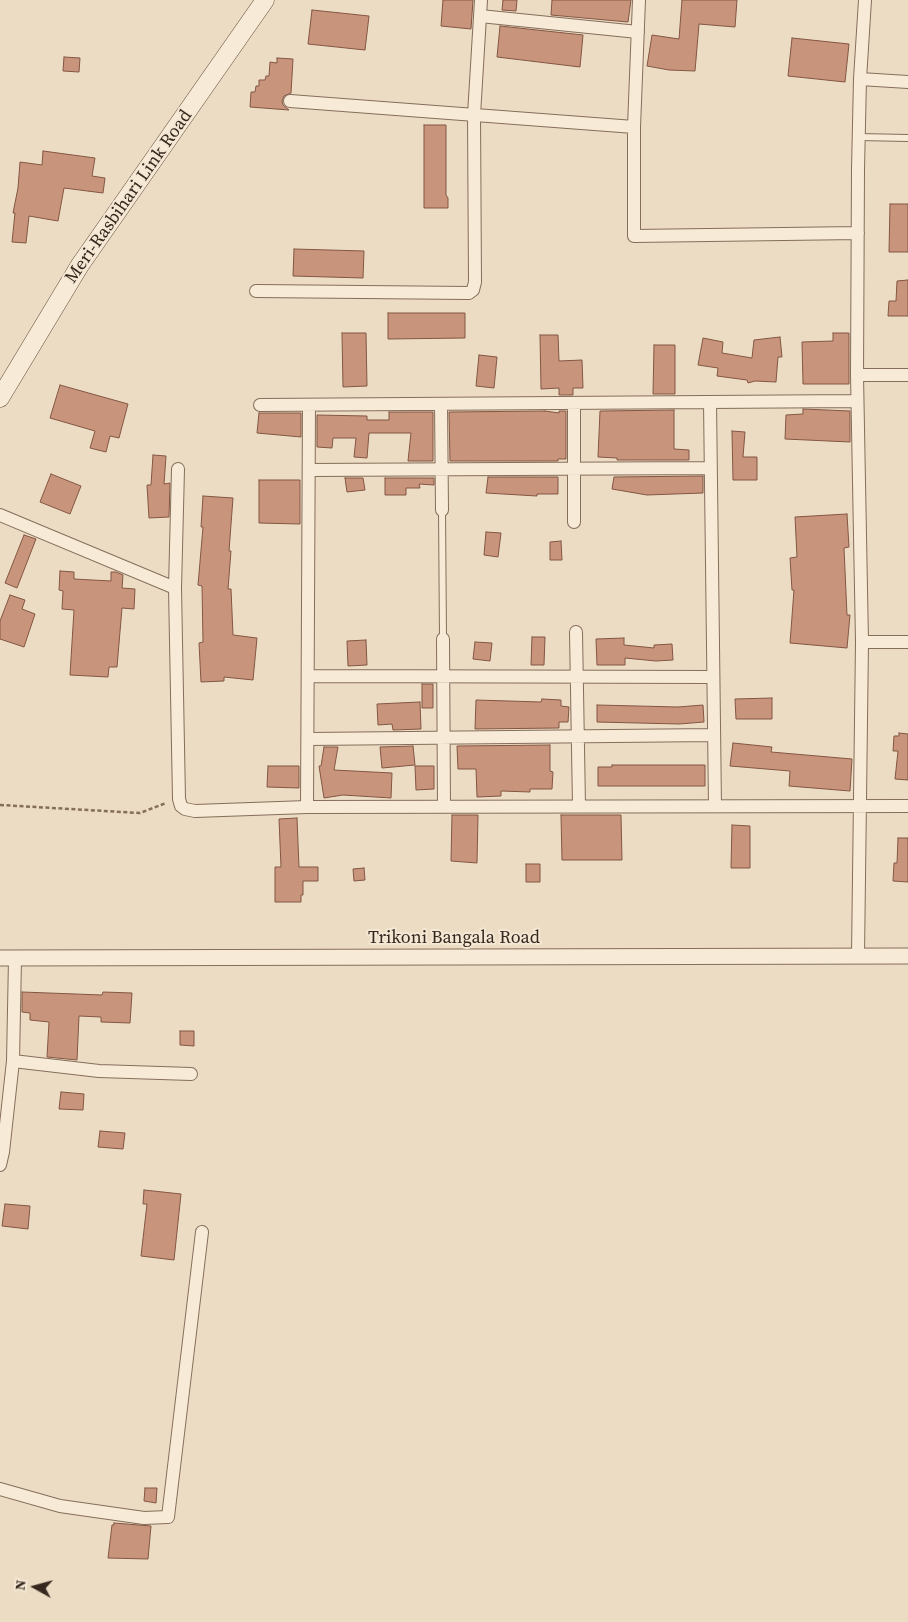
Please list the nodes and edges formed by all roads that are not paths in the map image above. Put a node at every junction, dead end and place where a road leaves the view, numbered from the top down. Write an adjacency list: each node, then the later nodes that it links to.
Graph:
1 (265, 0): 18 (main road, Meri-Rasbihari Link Road)
2 (481, 0): 5 (street)
3 (639, 0): 6 (street)
4 (864, 0): 7 (street)
5 (480, 16): 6 (street); 10 (street)
6 (638, 32): 11 (street)
7 (860, 79): 8 (street); 12 (street)
8 (908, 82)
9 (290, 101): 10 (street)
10 (474, 114): 11 (street); 15 (street)
11 (634, 127): 14 (street)
12 (859, 137): 13 (lane); 14 (street)
13 (908, 138)
14 (858, 233): 16 (street)
15 (256, 291)
16 (857, 375): 17 (street); 19 (street)
17 (908, 375)
18 (0, 398)
19 (857, 401): 20 (street); 36 (street)
20 (710, 402): 21 (street); 25 (street)
21 (574, 403): 22 (street); 27 (street)
22 (441, 404): 24 (street); 29 (street)
23 (260, 405): 24 (street)
24 (309, 405): 28 (street)
25 (711, 468): 27 (street); 41 (street)
26 (178, 469): 33 (street)
27 (574, 469): 29 (street); 32 (street)
28 (309, 470): 29 (street); 38 (street)
29 (442, 470): 30 (street)
30 (442, 510): 35 (lane)
31 (0, 515): 33 (street)
32 (574, 522)
33 (175, 588): 51 (street)
34 (576, 632): 40 (street)
35 (443, 639): 39 (street)
36 (862, 642): 37 (street); 49 (street)
37 (908, 642)
38 (308, 676): 39 (street); 45 (street)
39 (443, 677): 40 (street); 44 (street)
40 (577, 677): 41 (street); 43 (street)
41 (713, 677): 42 (street)
42 (714, 735): 43 (street); 48 (street)
43 (578, 736): 44 (street); 47 (street)
44 (443, 737): 45 (street); 46 (street)
45 (308, 739): 51 (street)
46 (444, 806): 47 (street); 51 (street)
47 (579, 806): 48 (street)
48 (715, 806): 49 (street)
49 (860, 806): 50 (street); 52 (street)
50 (908, 806)
51 (307, 807)
52 (858, 955): 53 (street, Trikoni Bangala Road); 55 (street, Trikoni Bangala Road)
53 (908, 956)
54 (0, 958): 55 (street, Trikoni Bangala Road)
55 (16, 959): 56 (street)
56 (13, 1061): 57 (street); 58 (street)
57 (191, 1074)
58 (0, 1165)
59 (202, 1232): 60 (street)
60 (0, 1489)

